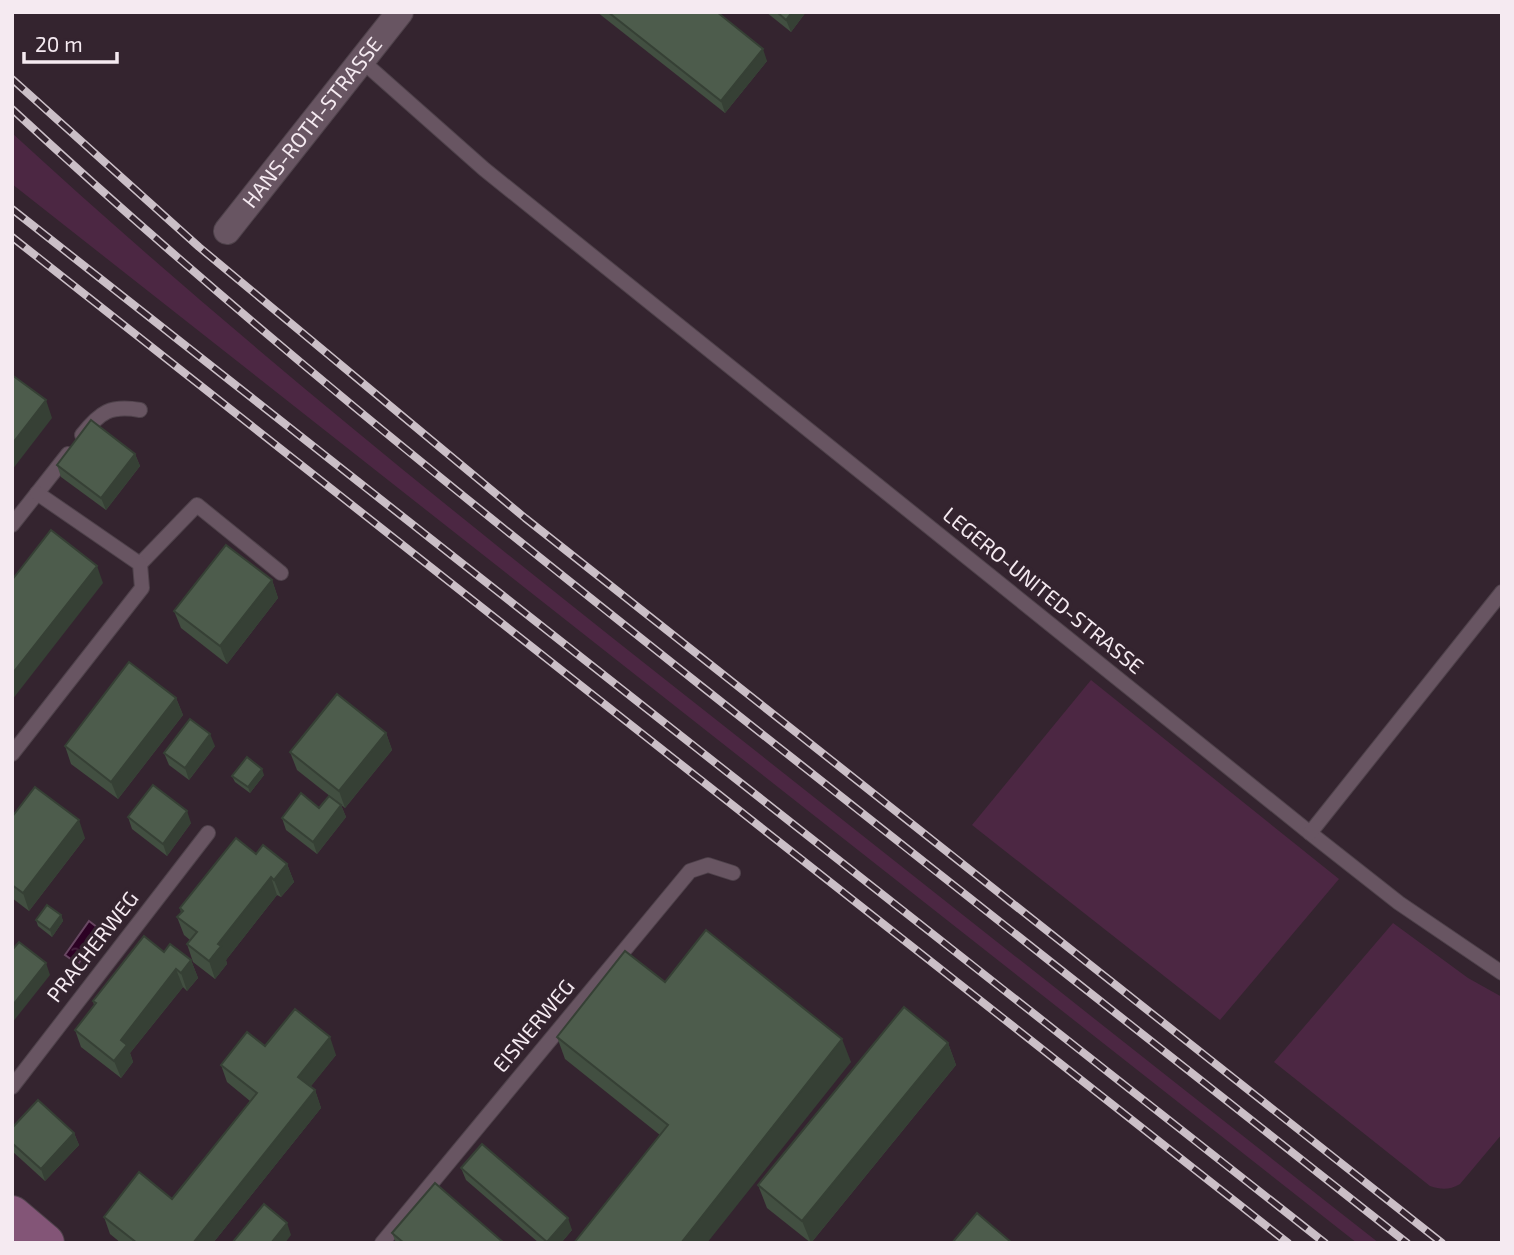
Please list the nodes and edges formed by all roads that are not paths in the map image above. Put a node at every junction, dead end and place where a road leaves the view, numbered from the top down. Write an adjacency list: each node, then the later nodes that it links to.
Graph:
1 (400, 12): 2 (street, HANS-ROTH-STRASSE)
2 (361, 61): 3 (street, HANS-ROTH-STRASSE); 12 (lane, LEGERO-UNITED-STRASSE)
3 (227, 232)
4 (140, 410): 5 (lane)
5 (37, 493): 6 (lane); 7 (lane)
6 (12, 525)
7 (140, 564): 8 (lane); 10 (lane)
8 (281, 573)
9 (1502, 592): 12 (lane)
10 (12, 754)
11 (208, 833): 15 (lane, PRACHERWEG)
12 (1310, 833): 14 (lane, LEGERO-UNITED-STRASSE)
13 (733, 873): 18 (lane, EISNERWEG)
14 (1502, 973)
15 (12, 1087)
16 (12, 1215): 17 (main road)
17 (45, 1243)
18 (382, 1243)

